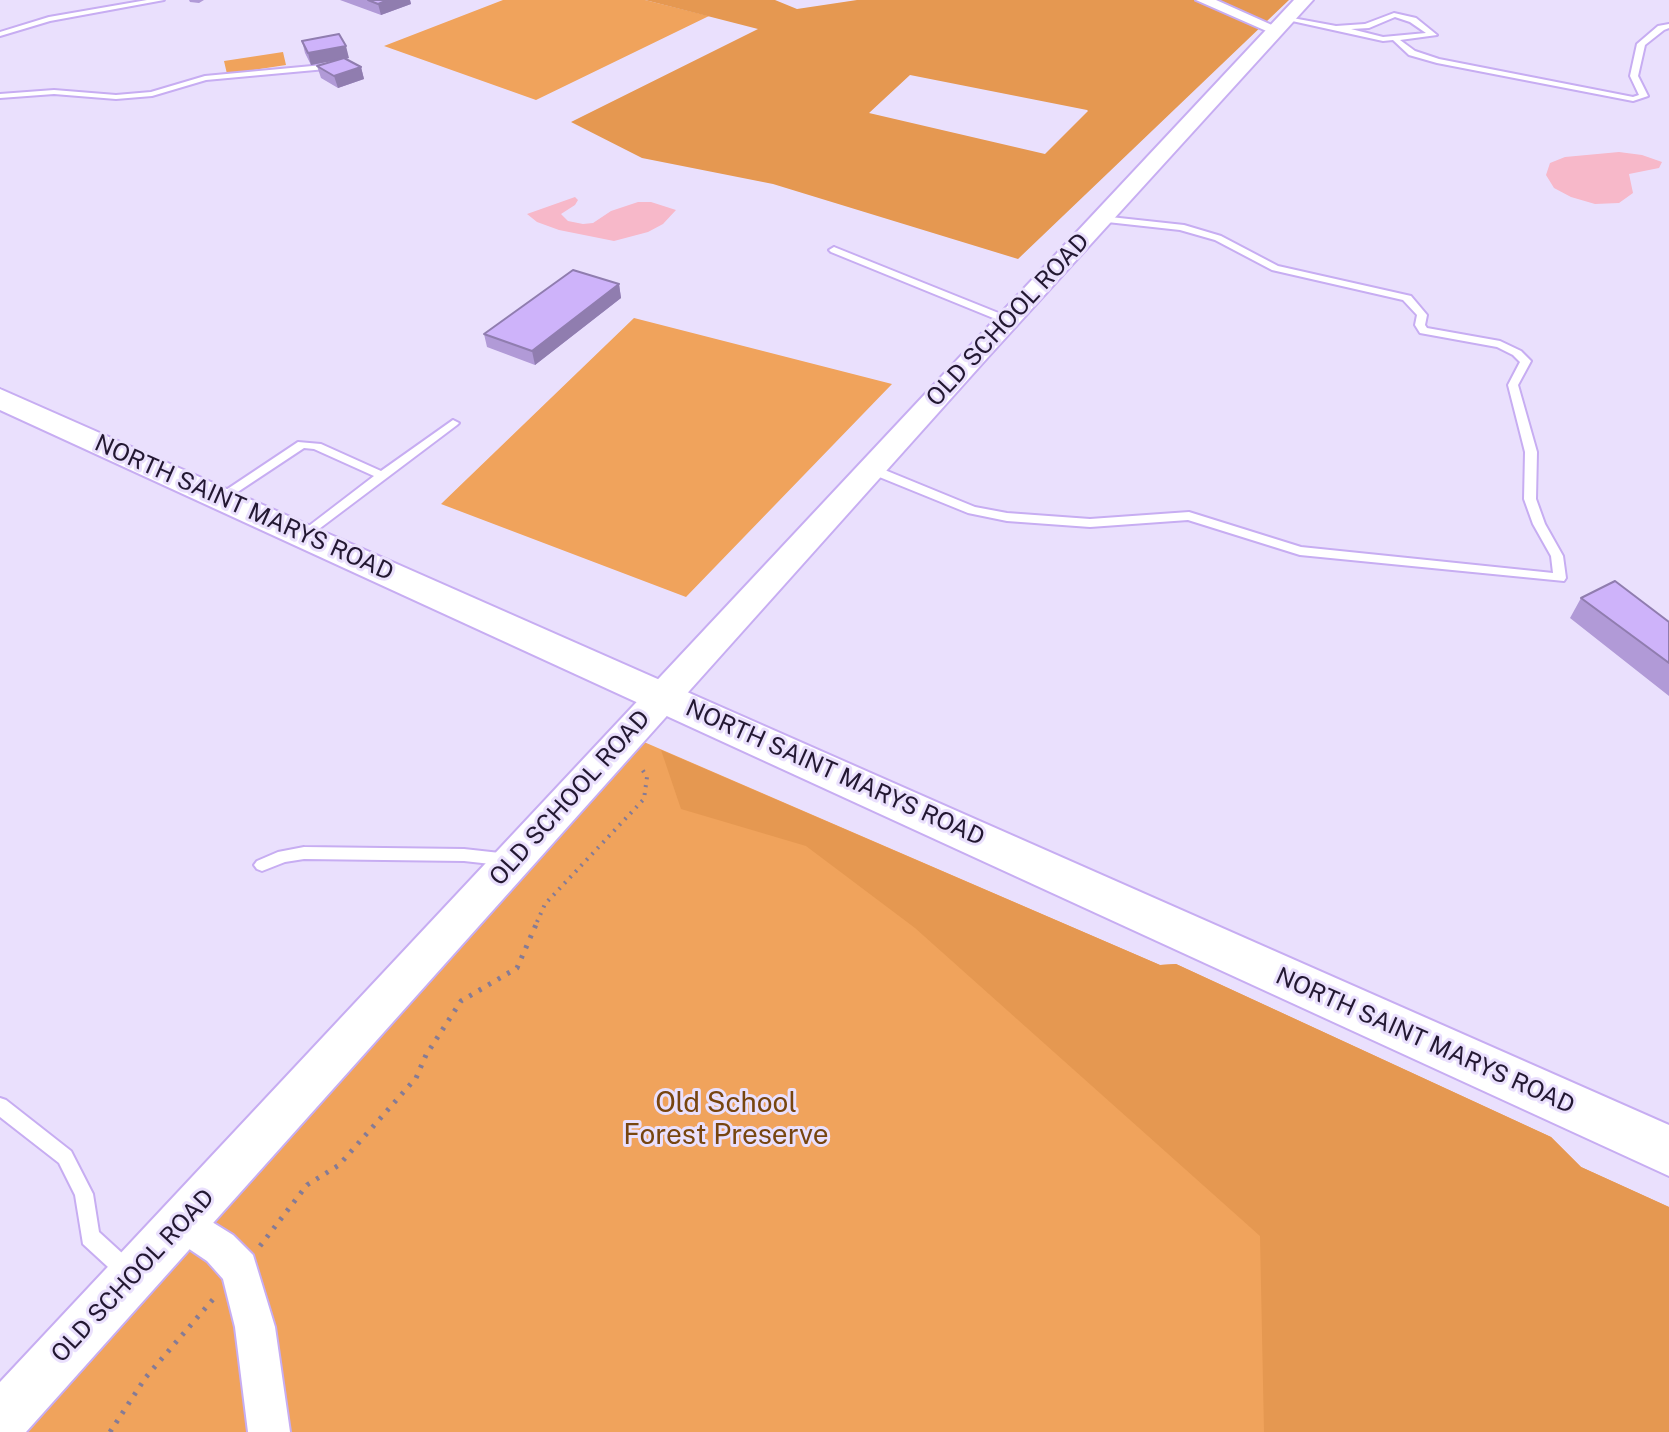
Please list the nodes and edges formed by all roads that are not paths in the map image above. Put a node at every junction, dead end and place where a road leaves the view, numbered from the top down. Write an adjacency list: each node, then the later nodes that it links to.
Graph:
1 (160, 0): 6 (lane)
2 (1203, 0): 3 (street)
3 (1289, 16): 5 (lane); 10 (street, OLD SCHOOL ROAD)
4 (1669, 26): 7 (lane)
5 (1336, 28): 7 (lane); 7 (lane)
6 (0, 34)
7 (1396, 40)
8 (323, 67): 9 (lane)
9 (0, 96)
10 (1101, 219): 12 (street, OLD SCHOOL ROAD); 15 (lane)
11 (834, 250): 12 (lane)
12 (1007, 320): 15 (street, OLD SCHOOL ROAD)
13 (0, 398): 17 (main road, NORTH SAINT MARYS ROAD)
14 (453, 423): 16 (lane)
15 (871, 469): 19 (street, OLD SCHOOL ROAD)
16 (383, 476): 17 (lane); 18 (lane)
17 (220, 498): 18 (main road, NORTH SAINT MARYS ROAD)
18 (303, 535): 19 (main road, NORTH SAINT MARYS ROAD)
19 (664, 696): 20 (street, OLD SCHOOL ROAD); 23 (main road, NORTH SAINT MARYS ROAD)
20 (513, 861): 21 (lane); 24 (street, OLD SCHOOL ROAD)
21 (262, 865)
22 (0, 1106): 25 (lane)
23 (1669, 1151)
24 (183, 1223): 25 (street, OLD SCHOOL ROAD); 27 (street)
25 (133, 1277): 26 (street, OLD SCHOOL ROAD)
26 (0, 1421)
27 (269, 1432)

